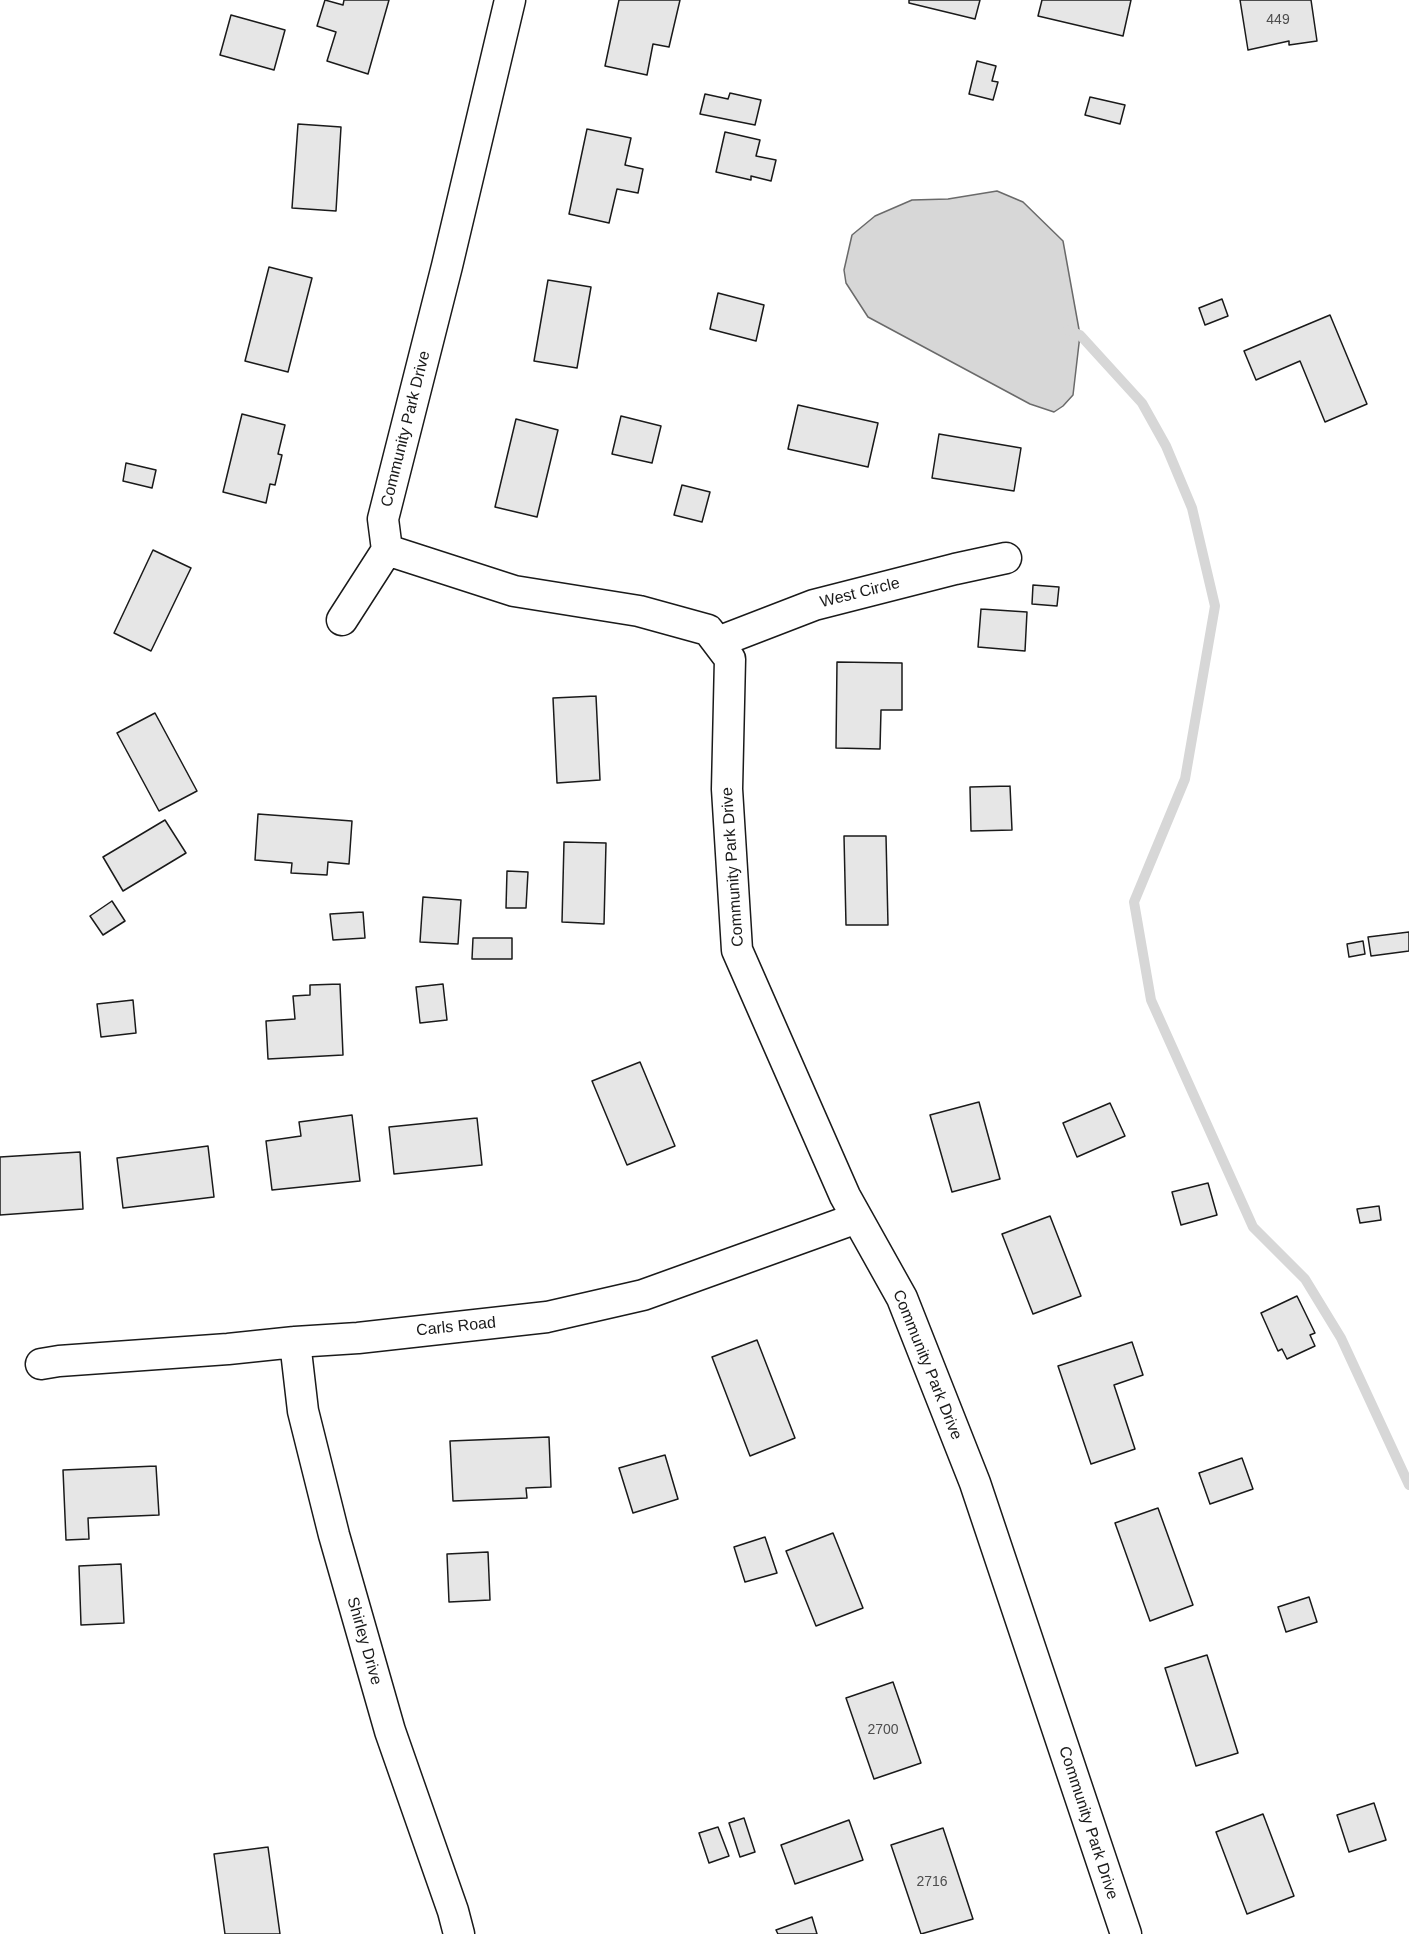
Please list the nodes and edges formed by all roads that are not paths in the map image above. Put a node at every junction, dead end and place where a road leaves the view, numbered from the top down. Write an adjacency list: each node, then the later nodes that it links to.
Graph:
1 (510, 0): 2 (street, Community Park Drive)
2 (387, 550): 4 (street); 5 (street)
3 (1006, 558): 5 (street, West Circle)
4 (342, 620)
5 (718, 642): 6 (street, Community Park Drive)
6 (857, 1218): 7 (street, Carls Road); 10 (street, Community Park Drive)
7 (295, 1342): 8 (street, Carls Road); 9 (street, Shirley Drive)
8 (41, 1364)
9 (459, 1934)
10 (1126, 1934)

